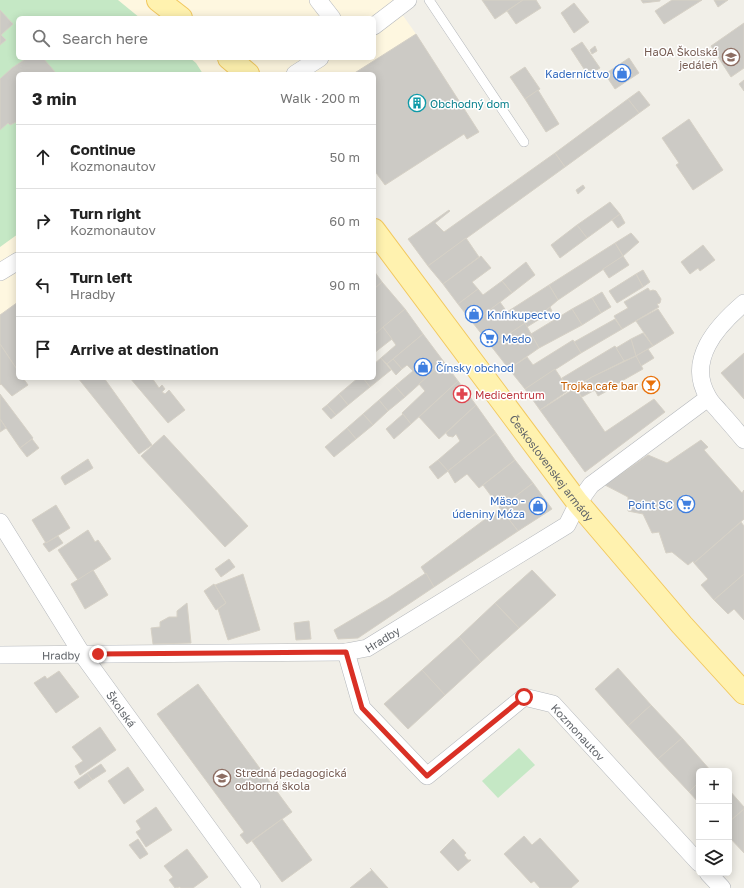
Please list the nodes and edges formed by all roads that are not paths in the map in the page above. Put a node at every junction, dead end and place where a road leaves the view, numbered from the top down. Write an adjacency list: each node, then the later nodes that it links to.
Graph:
1 (158, 0): 5 (main road)
2 (318, 0): 6 (street)
3 (408, 0): 7 (street)
4 (429, 0): 12 (lane)
5 (178, 16)
6 (330, 16)
7 (376, 24)
8 (231, 60): 10 (main road)
9 (317, 60): 11 (street)
10 (246, 72)
11 (297, 72)
12 (524, 142)
13 (376, 233): 19 (main road, Československej armády)
14 (16, 262): 15 (street)
15 (0, 272)
16 (744, 303): 17 (street)
17 (708, 398): 18 (street); 19 (street, Hradby)
18 (744, 440)
19 (578, 503): 21 (street, Hradby); 24 (main road, Československej armády)
20 (0, 522): 22 (street, Školská)
21 (346, 652): 22 (street, Hradby); 25 (street, Kozmonautov)
22 (82, 654): 23 (street, Hradby); 27 (street, Školská)
23 (0, 655)
24 (744, 693)
25 (696, 860)
26 (711, 876): 28 (street)
27 (252, 888)
28 (722, 888)

